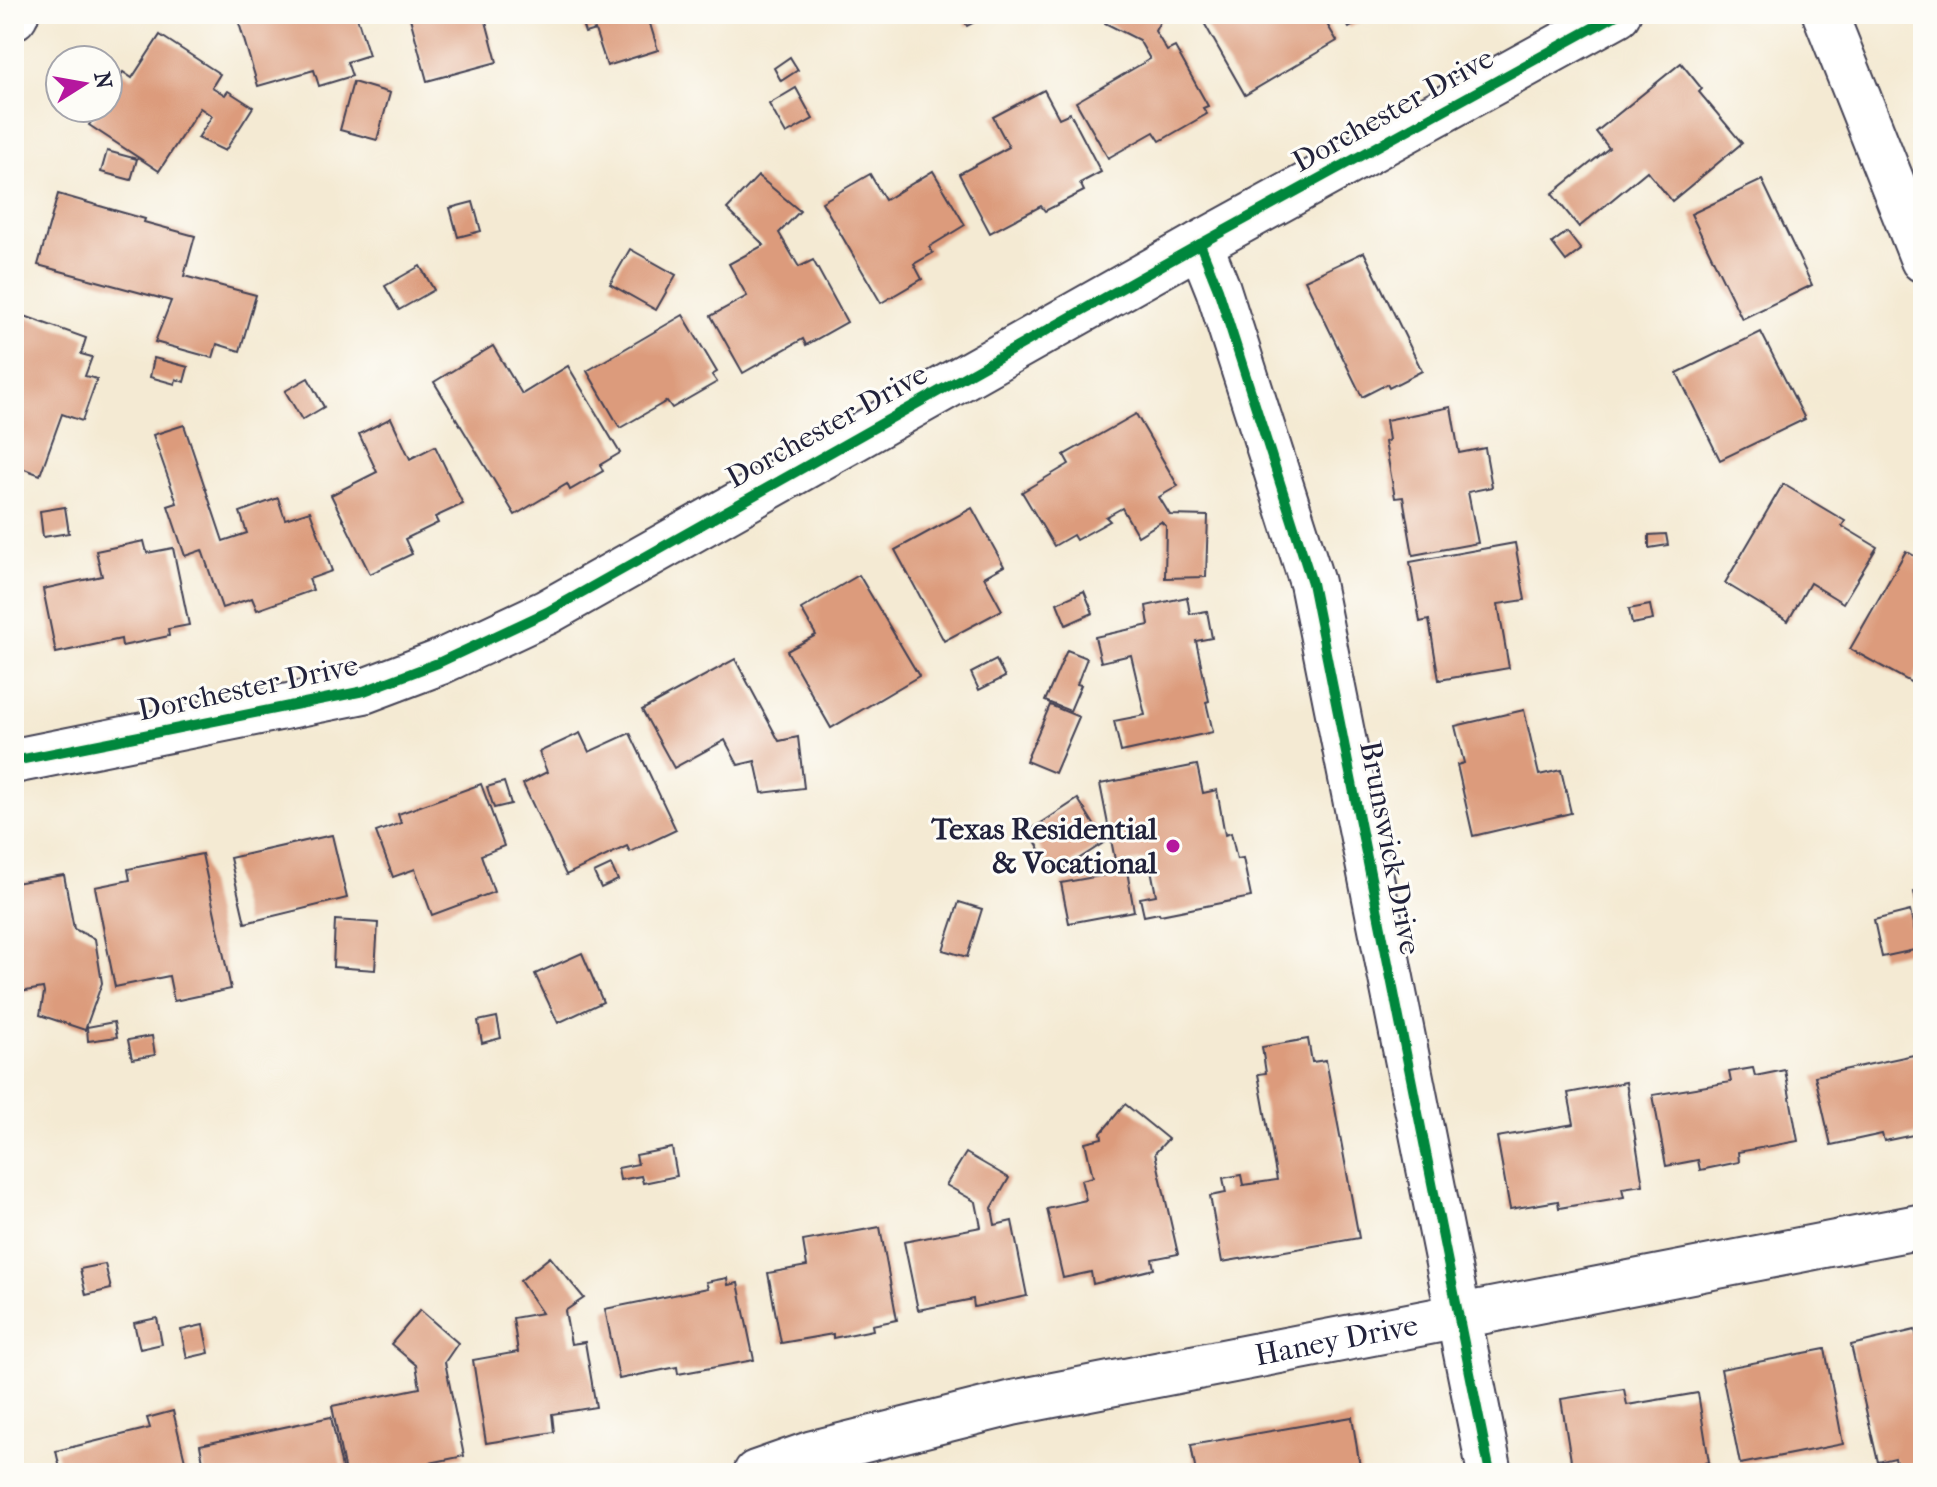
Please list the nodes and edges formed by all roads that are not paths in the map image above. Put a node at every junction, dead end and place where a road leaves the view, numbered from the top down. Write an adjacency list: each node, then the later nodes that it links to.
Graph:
1 (1618, 14): 3 (street, Dorchester Drive)
2 (1825, 14): 4 (street)
3 (1200, 244): 5 (street, Dorchester Drive); 7 (street, Brunswick Drive)
4 (1923, 260)
5 (14, 761)
6 (1923, 1226): 7 (street, Haney Drive)
7 (1460, 1316): 8 (street, Haney Drive); 10 (street, Brunswick Drive)
8 (815, 1463): 9 (street, Haney Drive)
9 (756, 1473)
10 (1490, 1473)

